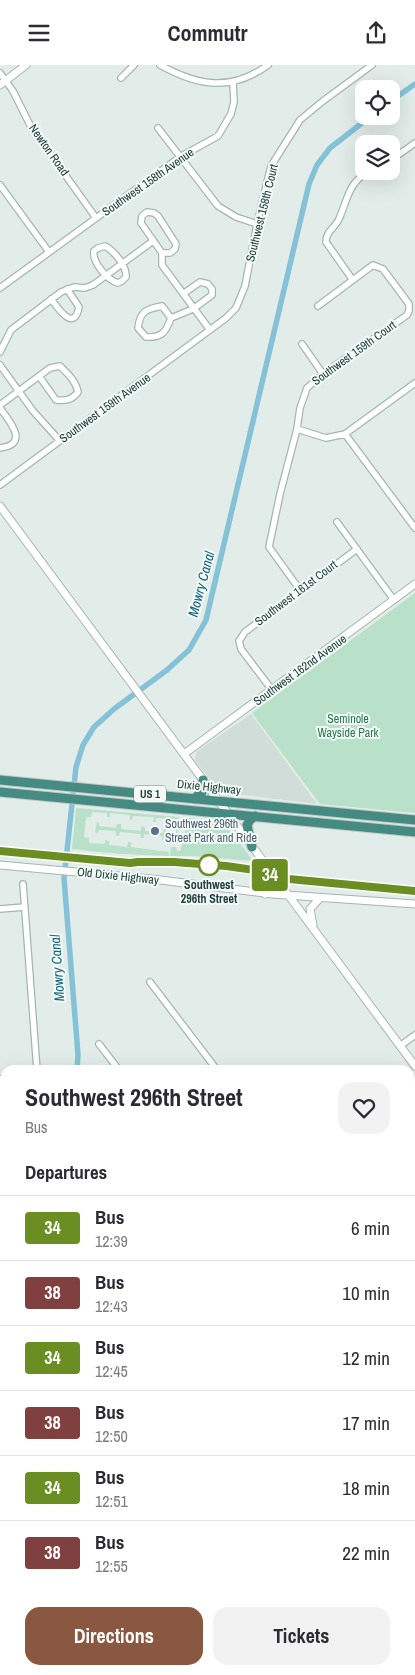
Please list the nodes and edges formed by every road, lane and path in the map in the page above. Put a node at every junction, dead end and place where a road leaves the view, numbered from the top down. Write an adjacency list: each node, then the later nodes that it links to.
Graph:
1 (26, 65): 8 (street)
2 (134, 65): 7 (street)
3 (160, 65): 9 (street)
4 (268, 65): 9 (street)
5 (372, 65): 17 (street, Southwest 158th Court)
6 (0, 73): 8 (street, Newton Road)
7 (121, 78)
8 (3, 83): 16 (street, Newton Road)
9 (233, 83): 13 (street, Southwest 158th Avenue)
10 (158, 129): 13 (street)
11 (415, 143): 12 (street)
12 (400, 154)
13 (180, 157): 16 (street, Southwest 158th Avenue); 17 (street)
14 (358, 180): 23 (street)
15 (0, 185): 19 (street)
16 (96, 218): 19 (street, Southwest 158th Avenue)
17 (257, 224): 31 (street, Southwest 158th Court)
18 (153, 241): 20 (street); 20 (street); 21 (street)
19 (50, 252): 24 (street, Southwest 158th Avenue)
20 (162, 253): 26 (street)
21 (122, 264): 22 (street); 22 (street); 22 (street)
22 (106, 275): 25 (street)
23 (352, 279): 28 (street); 35 (street, Southwest 159th Court)
24 (0, 287)
25 (67, 289): 27 (street); 27 (street)
26 (182, 294): 29 (street); 29 (street)
27 (51, 299): 33 (street)
28 (318, 306)
29 (193, 309): 30 (street); 31 (street)
30 (171, 318): 30 (street)
31 (210, 331): 43 (street, Southwest 159th Avenue)
32 (302, 344): 35 (street)
33 (0, 352)
34 (0, 365): 38 (street)
35 (324, 374): 41 (street, Southwest 159th Court)
36 (39, 376): 36 (street); 38 (street)
37 (415, 383): 42 (street)
38 (18, 391): 39 (street); 43 (street)
39 (0, 405)
40 (0, 409): 44 (street)
41 (298, 429): 42 (street); 51 (street, Southwest 159th Court)
42 (345, 434): 48 (street)
43 (60, 441): 45 (street, Southwest 159th Avenue)
44 (0, 448)
45 (0, 485)
46 (0, 506): 54 (street)
47 (338, 522): 49 (street)
48 (415, 528)
49 (357, 549): 51 (street, Southwest 161st Court); 52 (street)
50 (415, 584): 52 (street, Southwest 162nd Avenue)
51 (300, 590): 53 (street, Southwest 161st Court)
52 (394, 600): 53 (street, Southwest 162nd Avenue)
53 (272, 691): 54 (street, Southwest 162nd Avenue)
54 (184, 754): 55 (street)
55 (203, 779): 60 (highway); 61 (street)
56 (0, 780): 57 (highway, Dixie Highway / US 1)
57 (19, 782): 58 (highway); 60 (highway, Dixie Highway / US 1)
58 (0, 786)
59 (0, 792): 62 (highway, Dixie Highway / US 1)
60 (194, 799): 61 (highway, Dixie Highway / US 1)
61 (220, 801): 62 (highway); 63 (highway, Dixie Highway / US 1); 64 (street)
62 (117, 803): 64 (highway, Dixie Highway / US 1)
63 (335, 812): 64 (highway); 66 (highway, Dixie Highway / US 1)
64 (230, 814): 65 (highway, Dixie Highway / US 1); 69 (street)
65 (255, 816): 67 (highway, Dixie Highway / US 1); 69 (highway)
66 (413, 820): 67 (highway)
67 (334, 824): 68 (highway, Dixie Highway / US 1)
68 (415, 832)
69 (252, 847): 71 (street)
70 (0, 865): 73 (street, Old Dixie Highway)
71 (274, 877): 73 (street); 74 (street)
72 (23, 884): 77 (street)
73 (265, 894): 74 (street, Old Dixie Highway)
74 (287, 895): 75 (street, Old Dixie Highway); 79 (street)
75 (320, 898): 76 (street, Old Dixie Highway); 79 (street)
76 (415, 905)
77 (25, 907): 78 (street); 84 (street)
78 (0, 909)
79 (314, 930): 83 (street)
80 (150, 982): 86 (street)
81 (415, 1035): 83 (street)
82 (99, 1044): 85 (street)
83 (400, 1046): 87 (street)
84 (37, 1065)
85 (115, 1065)
86 (213, 1065)
87 (414, 1065)

